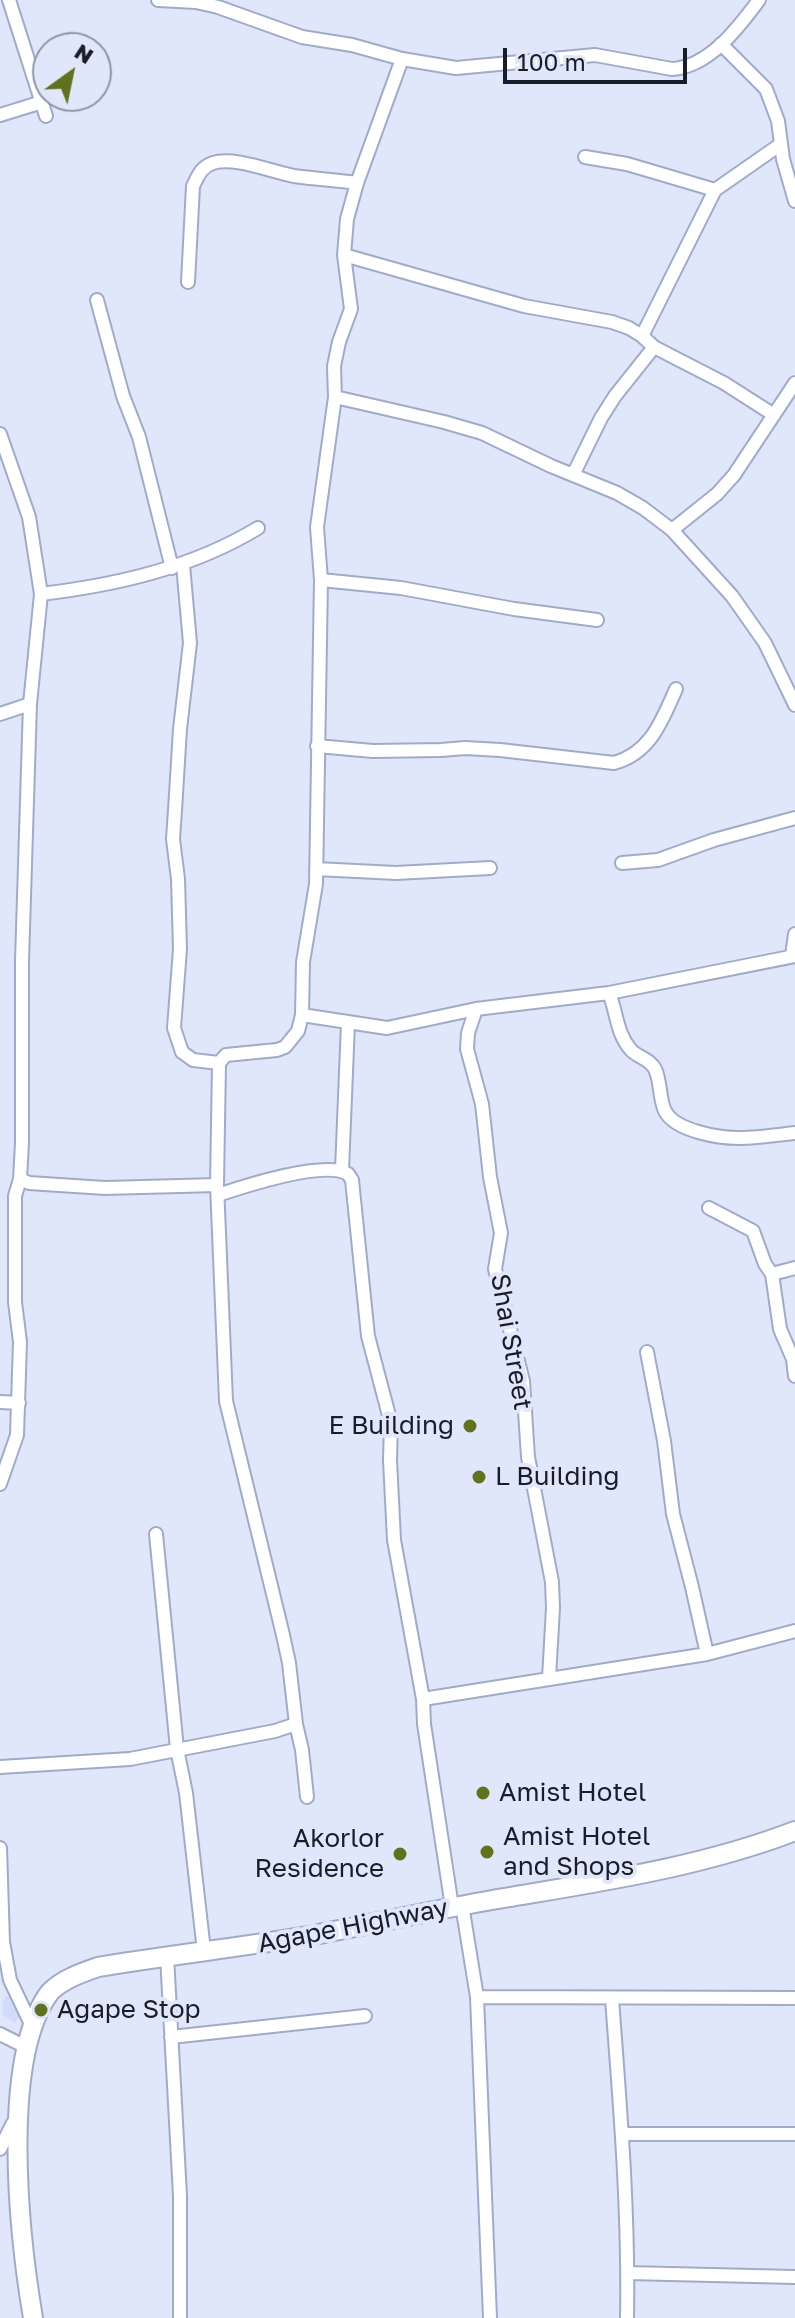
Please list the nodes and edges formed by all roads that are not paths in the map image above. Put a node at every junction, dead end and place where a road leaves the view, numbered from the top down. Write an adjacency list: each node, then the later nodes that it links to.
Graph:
1 (9, 0): 6 (street)
2 (158, 0): 5 (street)
3 (759, 0): 4 (street)
4 (721, 44): 5 (street); 11 (street)
5 (402, 59): 13 (street)
6 (32, 71)
7 (32, 105): 9 (street)
8 (45, 112): 10 (street)
9 (0, 115)
10 (46, 116)
11 (781, 144): 14 (street); 15 (street)
12 (585, 157): 14 (street)
13 (357, 183): 16 (street); 17 (street)
14 (715, 190): 19 (street)
15 (795, 201)
16 (344, 255): 19 (street); 22 (street)
17 (188, 282)
18 (97, 300): 28 (street)
19 (642, 336): 20 (street)
20 (654, 347): 23 (street); 25 (street)
21 (795, 383): 23 (street)
22 (335, 397): 25 (street); 29 (street)
23 (774, 415): 27 (street)
24 (0, 434): 30 (street)
25 (573, 475): 27 (street)
26 (258, 528): 28 (street)
27 (672, 530): 34 (street)
28 (177, 566): 30 (street); 47 (street)
29 (321, 580): 31 (street); 36 (street)
30 (41, 594): 33 (street)
31 (597, 620)
32 (676, 689): 36 (street)
33 (30, 704): 35 (street); 50 (street)
34 (795, 705)
35 (0, 714)
36 (317, 746): 40 (street)
37 (795, 818): 38 (street)
38 (622, 863)
39 (490, 868): 40 (street)
40 (316, 869): 45 (street)
41 (795, 934): 42 (street)
42 (794, 956): 43 (street)
43 (609, 993): 44 (street); 48 (street)
44 (476, 1009): 46 (street); 65 (street, Shai Street)
45 (302, 1015): 46 (street); 47 (street)
46 (348, 1023): 49 (street)
47 (219, 1063): 51 (street)
48 (795, 1133)
49 (342, 1170): 51 (street); 66 (street)
50 (20, 1179): 51 (street); 54 (street)
51 (218, 1190): 67 (street)
52 (709, 1208): 56 (street)
53 (0, 1248): 54 (street)
54 (15, 1250): 60 (street)
55 (795, 1268): 56 (street)
56 (772, 1274): 58 (street)
57 (647, 1352): 64 (street)
58 (795, 1376)
59 (0, 1402): 60 (street)
60 (19, 1403): 61 (street)
61 (0, 1484)
62 (156, 1534): 68 (street)
63 (795, 1631): 64 (street)
64 (707, 1654): 65 (street)
65 (549, 1678): 66 (street)
66 (423, 1699): 73 (street)
67 (296, 1724): 68 (street); 70 (street)
68 (177, 1749): 69 (street); 74 (street)
69 (0, 1767)
70 (307, 1797)
71 (795, 1831): 73 (street, Agape Highway)
72 (0, 1848): 80 (street)
73 (457, 1906): 74 (street, Agape Highway); 76 (street)
74 (204, 1951): 75 (street, Agape Highway)
75 (167, 1956): 80 (street, Agape Highway); 82 (street)
76 (477, 1997): 78 (street); 92 (street)
77 (795, 1998): 78 (street)
78 (612, 1999): 85 (street)
79 (365, 2016): 82 (street)
80 (30, 2022): 83 (street, Agape Highway)
81 (0, 2034): 83 (street)
82 (171, 2037): 91 (street)
83 (22, 2045): 84 (street, Agape Highway)
84 (13, 2123): 87 (street); 90 (street, Agape Highway)
85 (623, 2134): 86 (street); 88 (street)
86 (795, 2134)
87 (0, 2149)
88 (628, 2273): 89 (street); 93 (street)
89 (795, 2277)
90 (33, 2318)
91 (180, 2318)
92 (490, 2318)
93 (627, 2318)

